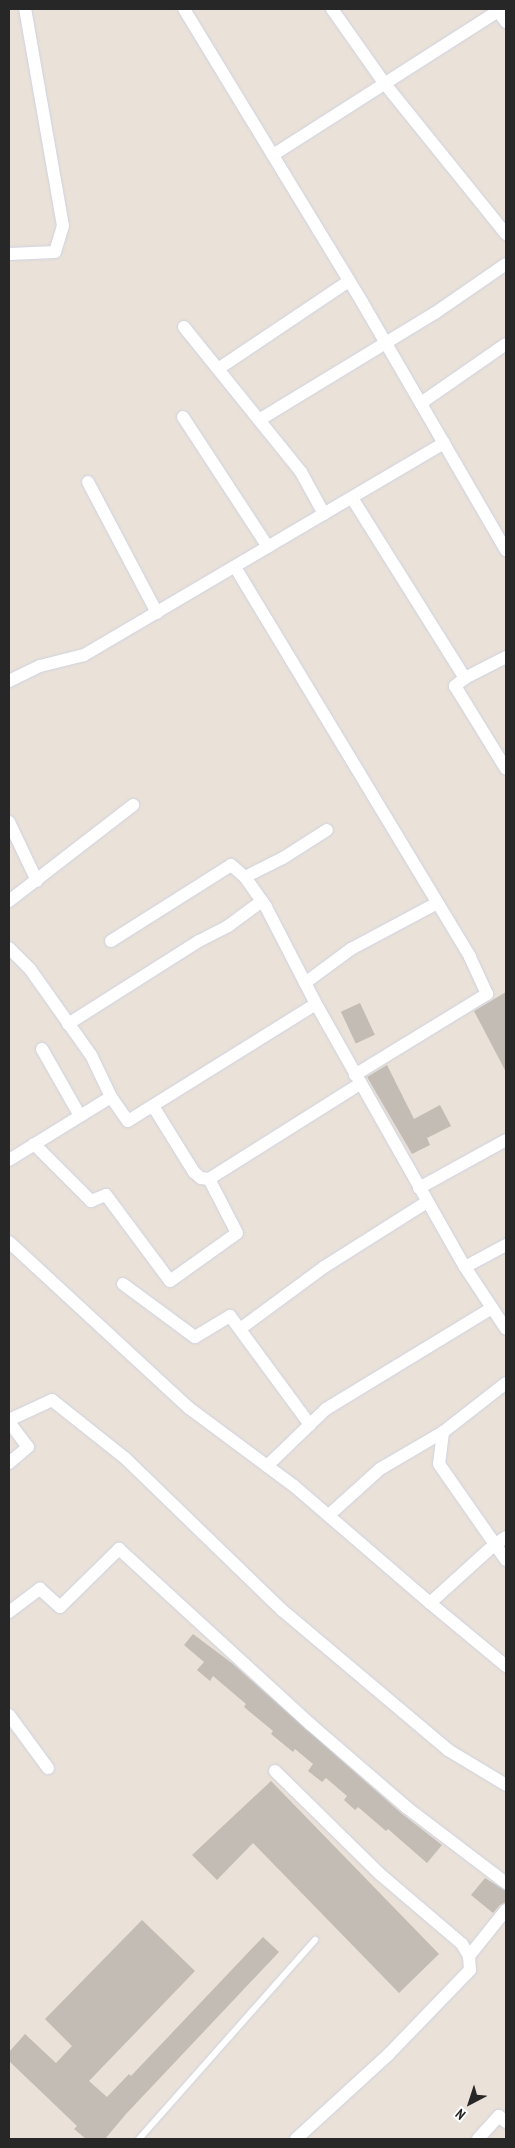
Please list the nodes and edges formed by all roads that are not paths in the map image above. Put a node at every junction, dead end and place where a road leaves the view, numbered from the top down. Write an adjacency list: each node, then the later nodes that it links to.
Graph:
1 (25, 9): 8 (street)
2 (184, 9): 6 (street)
3 (332, 9): 5 (street)
4 (506, 22): 5 (street)
5 (385, 84): 6 (street); 7 (street)
6 (273, 155): 10 (street)
7 (506, 234)
8 (9, 254)
9 (506, 264): 12 (street)
10 (350, 281): 12 (street); 14 (street)
11 (184, 327): 14 (street)
12 (386, 343): 15 (street); 17 (street)
13 (506, 344): 15 (street)
14 (218, 369): 17 (street)
15 (421, 403): 18 (street)
16 (183, 418): 22 (street)
17 (259, 420): 21 (street)
18 (444, 443): 20 (street); 23 (street)
19 (88, 482): 25 (street)
20 (352, 498): 21 (street); 27 (street)
21 (324, 514): 22 (street)
22 (268, 547): 24 (street)
23 (506, 550)
24 (235, 567): 25 (street); 37 (street)
25 (157, 613): 28 (street)
26 (506, 657): 27 (street)
27 (465, 678): 29 (street)
28 (9, 680)
29 (506, 769)
30 (133, 804): 34 (street)
31 (9, 822): 34 (street)
32 (327, 830): 33 (street)
33 (244, 877): 36 (street); 38 (street)
34 (37, 881): 35 (street)
35 (9, 901)
36 (262, 901): 40 (street); 42 (street)
37 (437, 903): 40 (street); 44 (street)
38 (111, 941)
39 (9, 948): 42 (street)
40 (305, 983): 41 (street)
41 (316, 1004): 44 (street); 46 (street)
42 (68, 1024): 45 (street)
43 (42, 1049): 47 (street)
44 (358, 1079): 51 (street); 52 (street)
45 (110, 1097): 46 (street); 47 (street)
46 (153, 1106): 51 (street)
47 (80, 1116): 49 (street)
48 (506, 1140): 52 (street)
49 (34, 1144): 50 (street); 51 (street)
50 (9, 1160)
51 (209, 1179)
52 (419, 1188): 53 (street)
53 (427, 1202): 56 (street); 60 (street)
54 (9, 1242): 66 (street)
55 (506, 1245): 56 (street)
56 (465, 1267): 58 (street)
57 (123, 1284): 60 (street)
58 (492, 1308): 59 (street); 63 (street)
59 (506, 1329)
60 (240, 1330): 63 (street)
61 (506, 1383): 64 (street)
62 (9, 1421): 65 (street); 77 (street)
63 (310, 1425): 66 (street)
64 (442, 1432): 67 (street); 69 (street)
65 (9, 1463)
66 (267, 1466): 67 (street)
67 (329, 1515): 71 (street)
68 (506, 1537): 69 (street)
69 (494, 1545): 70 (street); 71 (street)
70 (506, 1560)
71 (430, 1603): 73 (street)
72 (9, 1612): 78 (street)
73 (506, 1666)
74 (9, 1715): 75 (street)
75 (48, 1768)
76 (275, 1771): 81 (street)
77 (506, 1785)
78 (506, 1882)
79 (506, 1910): 81 (street)
80 (315, 1940): 83 (lane)
81 (469, 1956): 84 (street)
82 (506, 2122): 85 (street)
83 (139, 2139)
84 (296, 2139)
85 (478, 2139)

